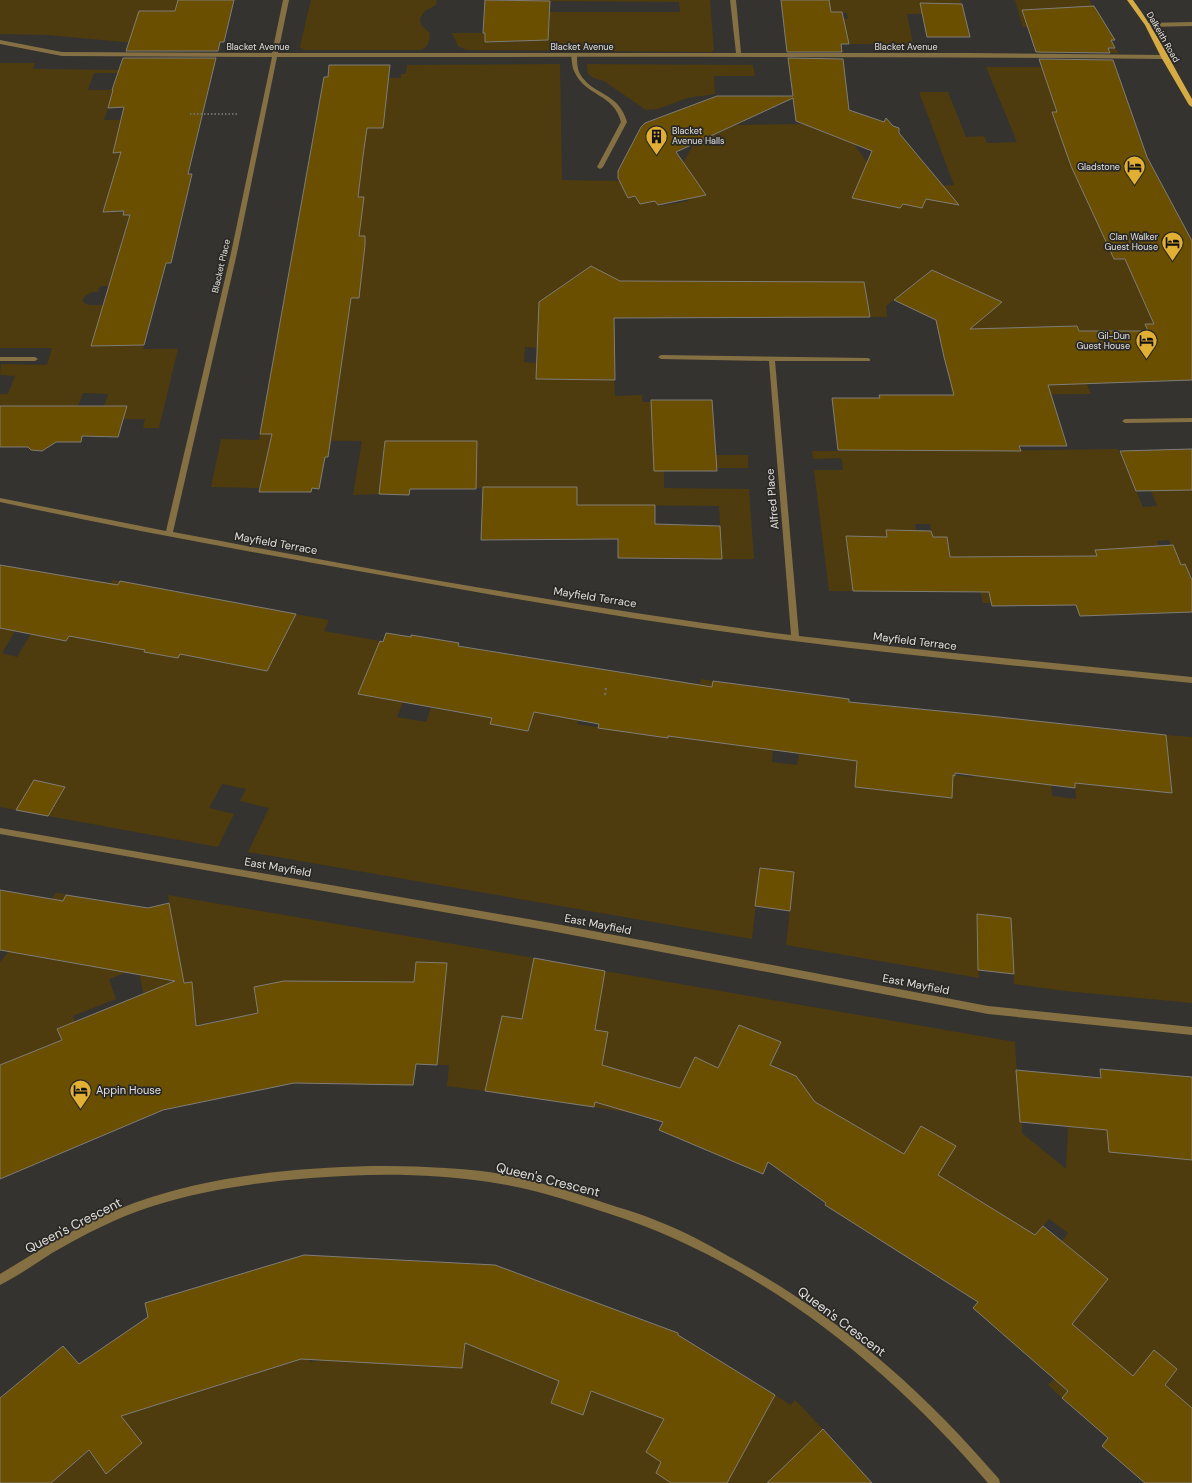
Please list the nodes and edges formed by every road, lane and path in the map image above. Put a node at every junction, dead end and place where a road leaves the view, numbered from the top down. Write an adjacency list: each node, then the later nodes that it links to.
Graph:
1 (286, 0): 7 (street, Blacket Place)
2 (733, 0): 9 (street)
3 (1130, 0): 5 (main road, Dalkeith Road)
4 (1192, 24): 5 (street)
5 (1148, 25): 10 (main road, Dalkeith Road)
6 (0, 42): 7 (street, Blacket Avenue)
7 (274, 55): 8 (street, Blacket Avenue); 12 (street, Blacket Place)
8 (574, 55): 9 (street, Blacket Avenue); 14 (street)
9 (739, 56): 10 (street, Blacket Avenue)
10 (1164, 57): 11 (main road, Dalkeith Road)
11 (1192, 105)
12 (262, 113): 13 (path); 23 (street, Blacket Place)
13 (190, 114)
14 (600, 166)
15 (661, 357): 16 (street)
16 (772, 358): 19 (street); 24 (street, Alfred Place)
17 (0, 359): 18 (street)
18 (34, 359)
19 (868, 360)
20 (1192, 420): 21 (street)
21 (1126, 421)
22 (0, 500): 23 (street, Mayfield Terrace)
23 (169, 536): 24 (street, Mayfield Terrace)
24 (795, 639): 25 (street, Mayfield Terrace)
25 (1192, 680)
26 (606, 688): 27 (path)
27 (607, 694)
28 (0, 831): 29 (street, East Mayfield)
29 (1192, 1031)
30 (0, 1280): 31 (street, Queen's Crescent)
31 (995, 1483)

